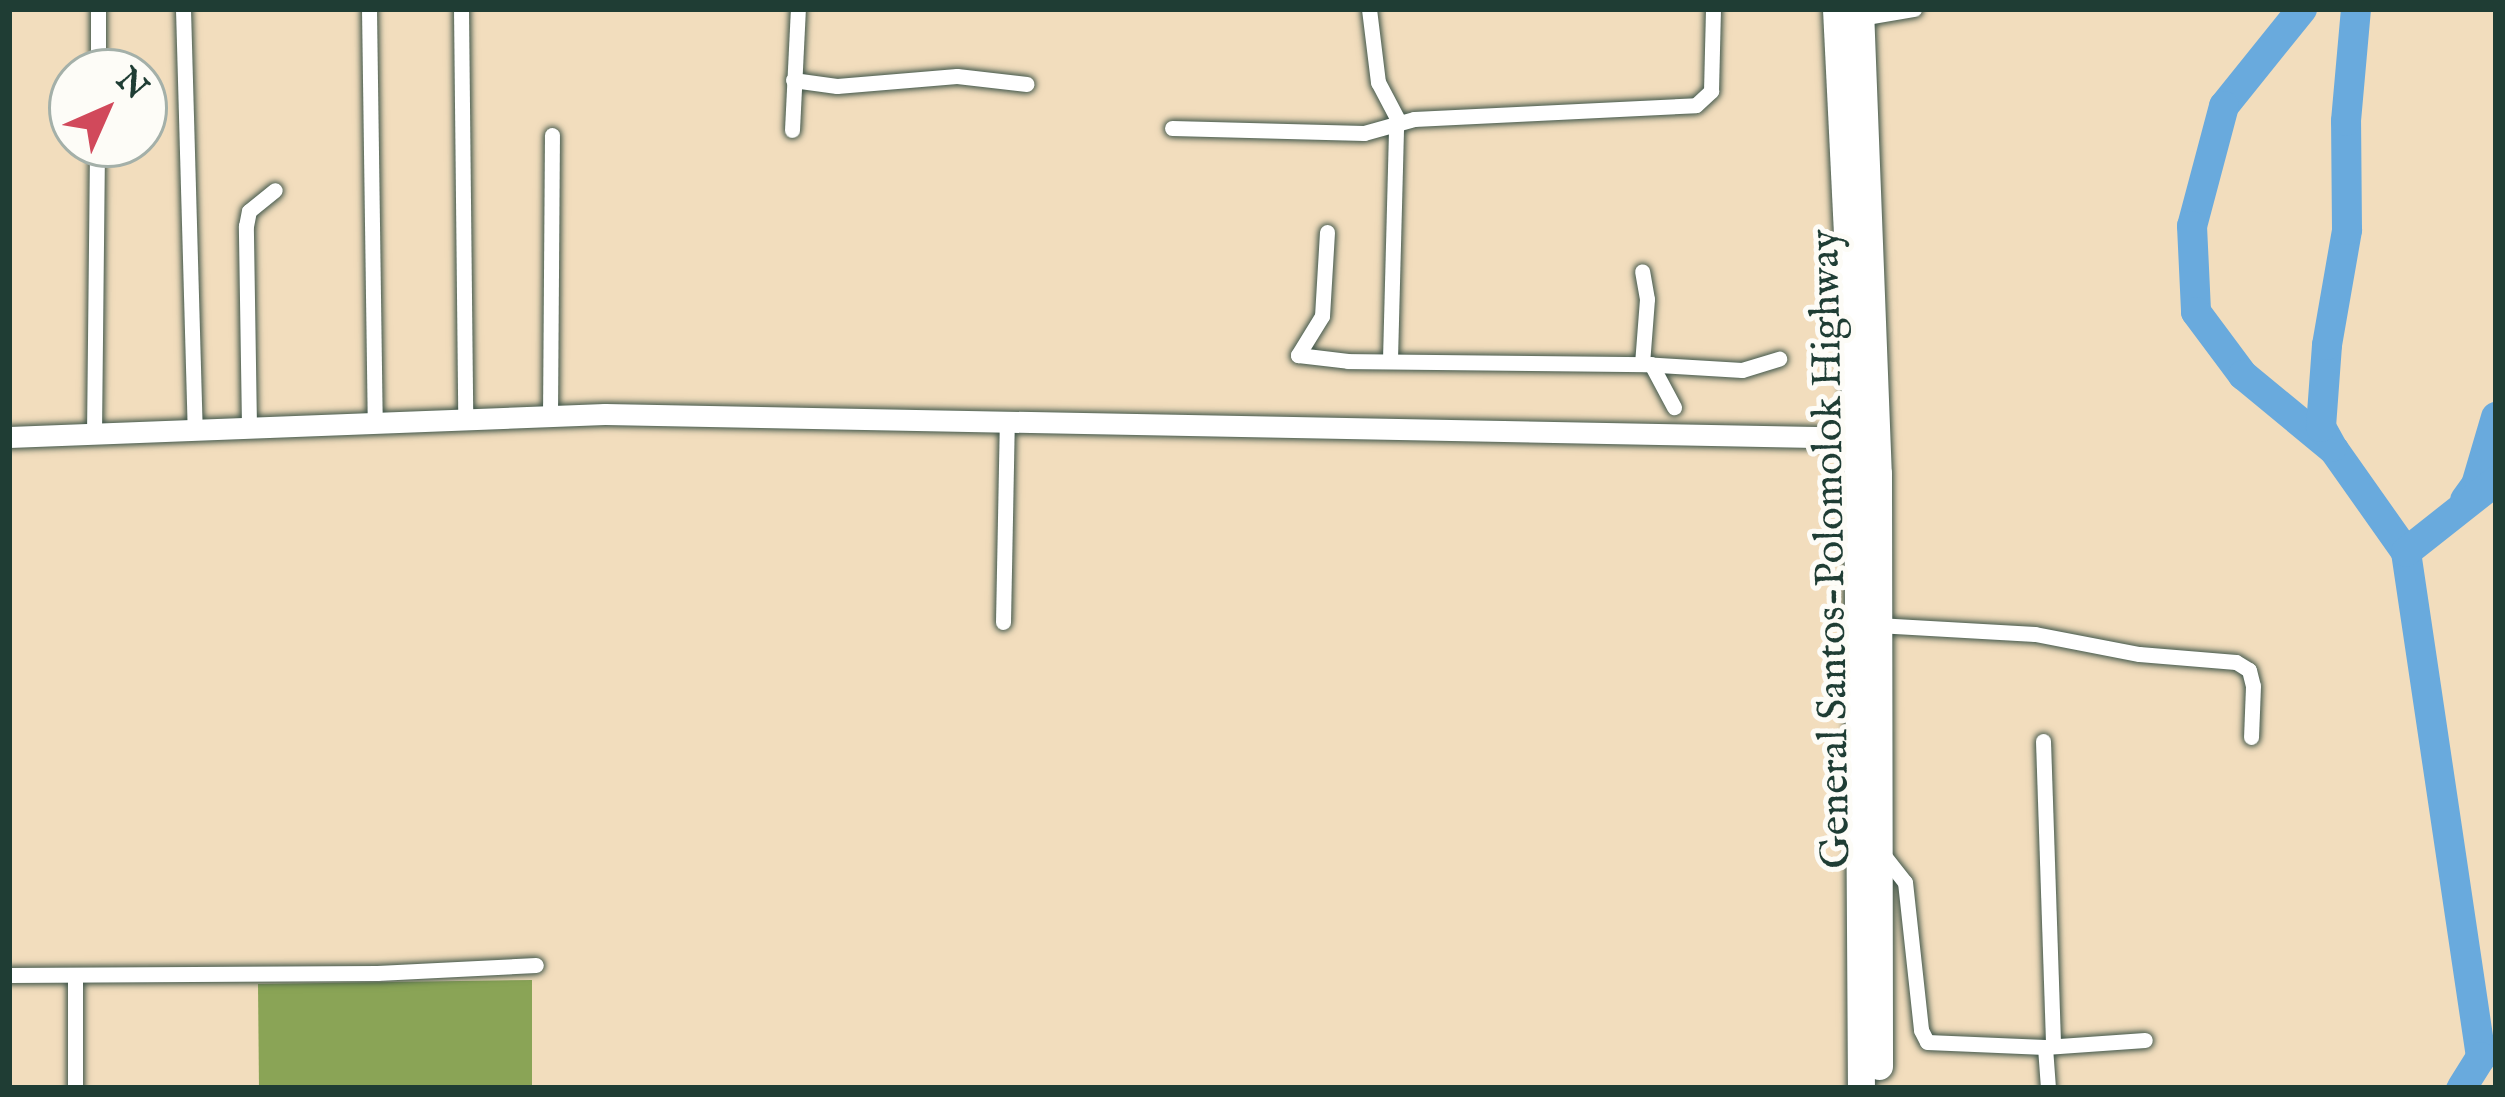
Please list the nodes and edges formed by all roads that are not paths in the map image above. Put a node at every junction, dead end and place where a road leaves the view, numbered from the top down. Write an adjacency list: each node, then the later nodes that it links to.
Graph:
1 (98, 9): 10 (street)
2 (183, 9): 30 (street)
3 (369, 9): 28 (street)
4 (461, 9): 27 (street)
5 (798, 9): 11 (street)
6 (1369, 9): 13 (street)
7 (1713, 9): 13 (street)
8 (1904, 10): 9 (street)
9 (1852, 12): 33 (highway)
10 (98, 48)
11 (793, 80): 12 (street); 15 (street)
12 (1027, 84)
13 (1397, 124): 14 (street); 21 (street)
14 (1172, 128)
15 (792, 130)
16 (552, 135): 25 (street)
17 (97, 168): 31 (street)
18 (275, 190): 29 (street)
19 (1327, 232): 21 (street)
20 (1642, 271): 23 (street)
21 (1390, 359): 23 (street)
22 (1779, 359): 23 (street)
23 (1646, 364): 24 (street)
24 (1674, 406)
25 (550, 417): 26 (street); 27 (street)
26 (1007, 419): 33 (street); 34 (street)
27 (465, 421): 28 (street)
28 (375, 423): 29 (street)
29 (249, 427): 30 (street)
30 (195, 430): 31 (street)
31 (94, 435): 32 (street)
32 (9, 437)
33 (1867, 438): 35 (highway, General Santos-Polomolok Highway); 45 (highway)
34 (1003, 622)
35 (1876, 625): 36 (street); 38 (highway, General Santos-Polomolok Highway)
36 (2251, 737)
37 (2044, 741): 43 (street)
38 (1882, 853): 43 (street); 46 (highway, General Santos-Polomolok Highway)
39 (536, 965): 41 (street)
40 (9, 975): 41 (street)
41 (75, 976): 44 (street)
42 (2145, 1040): 43 (street)
43 (2049, 1047): 47 (street)
44 (75, 1088)
45 (1861, 1088)
46 (1879, 1088)
47 (2048, 1088)

